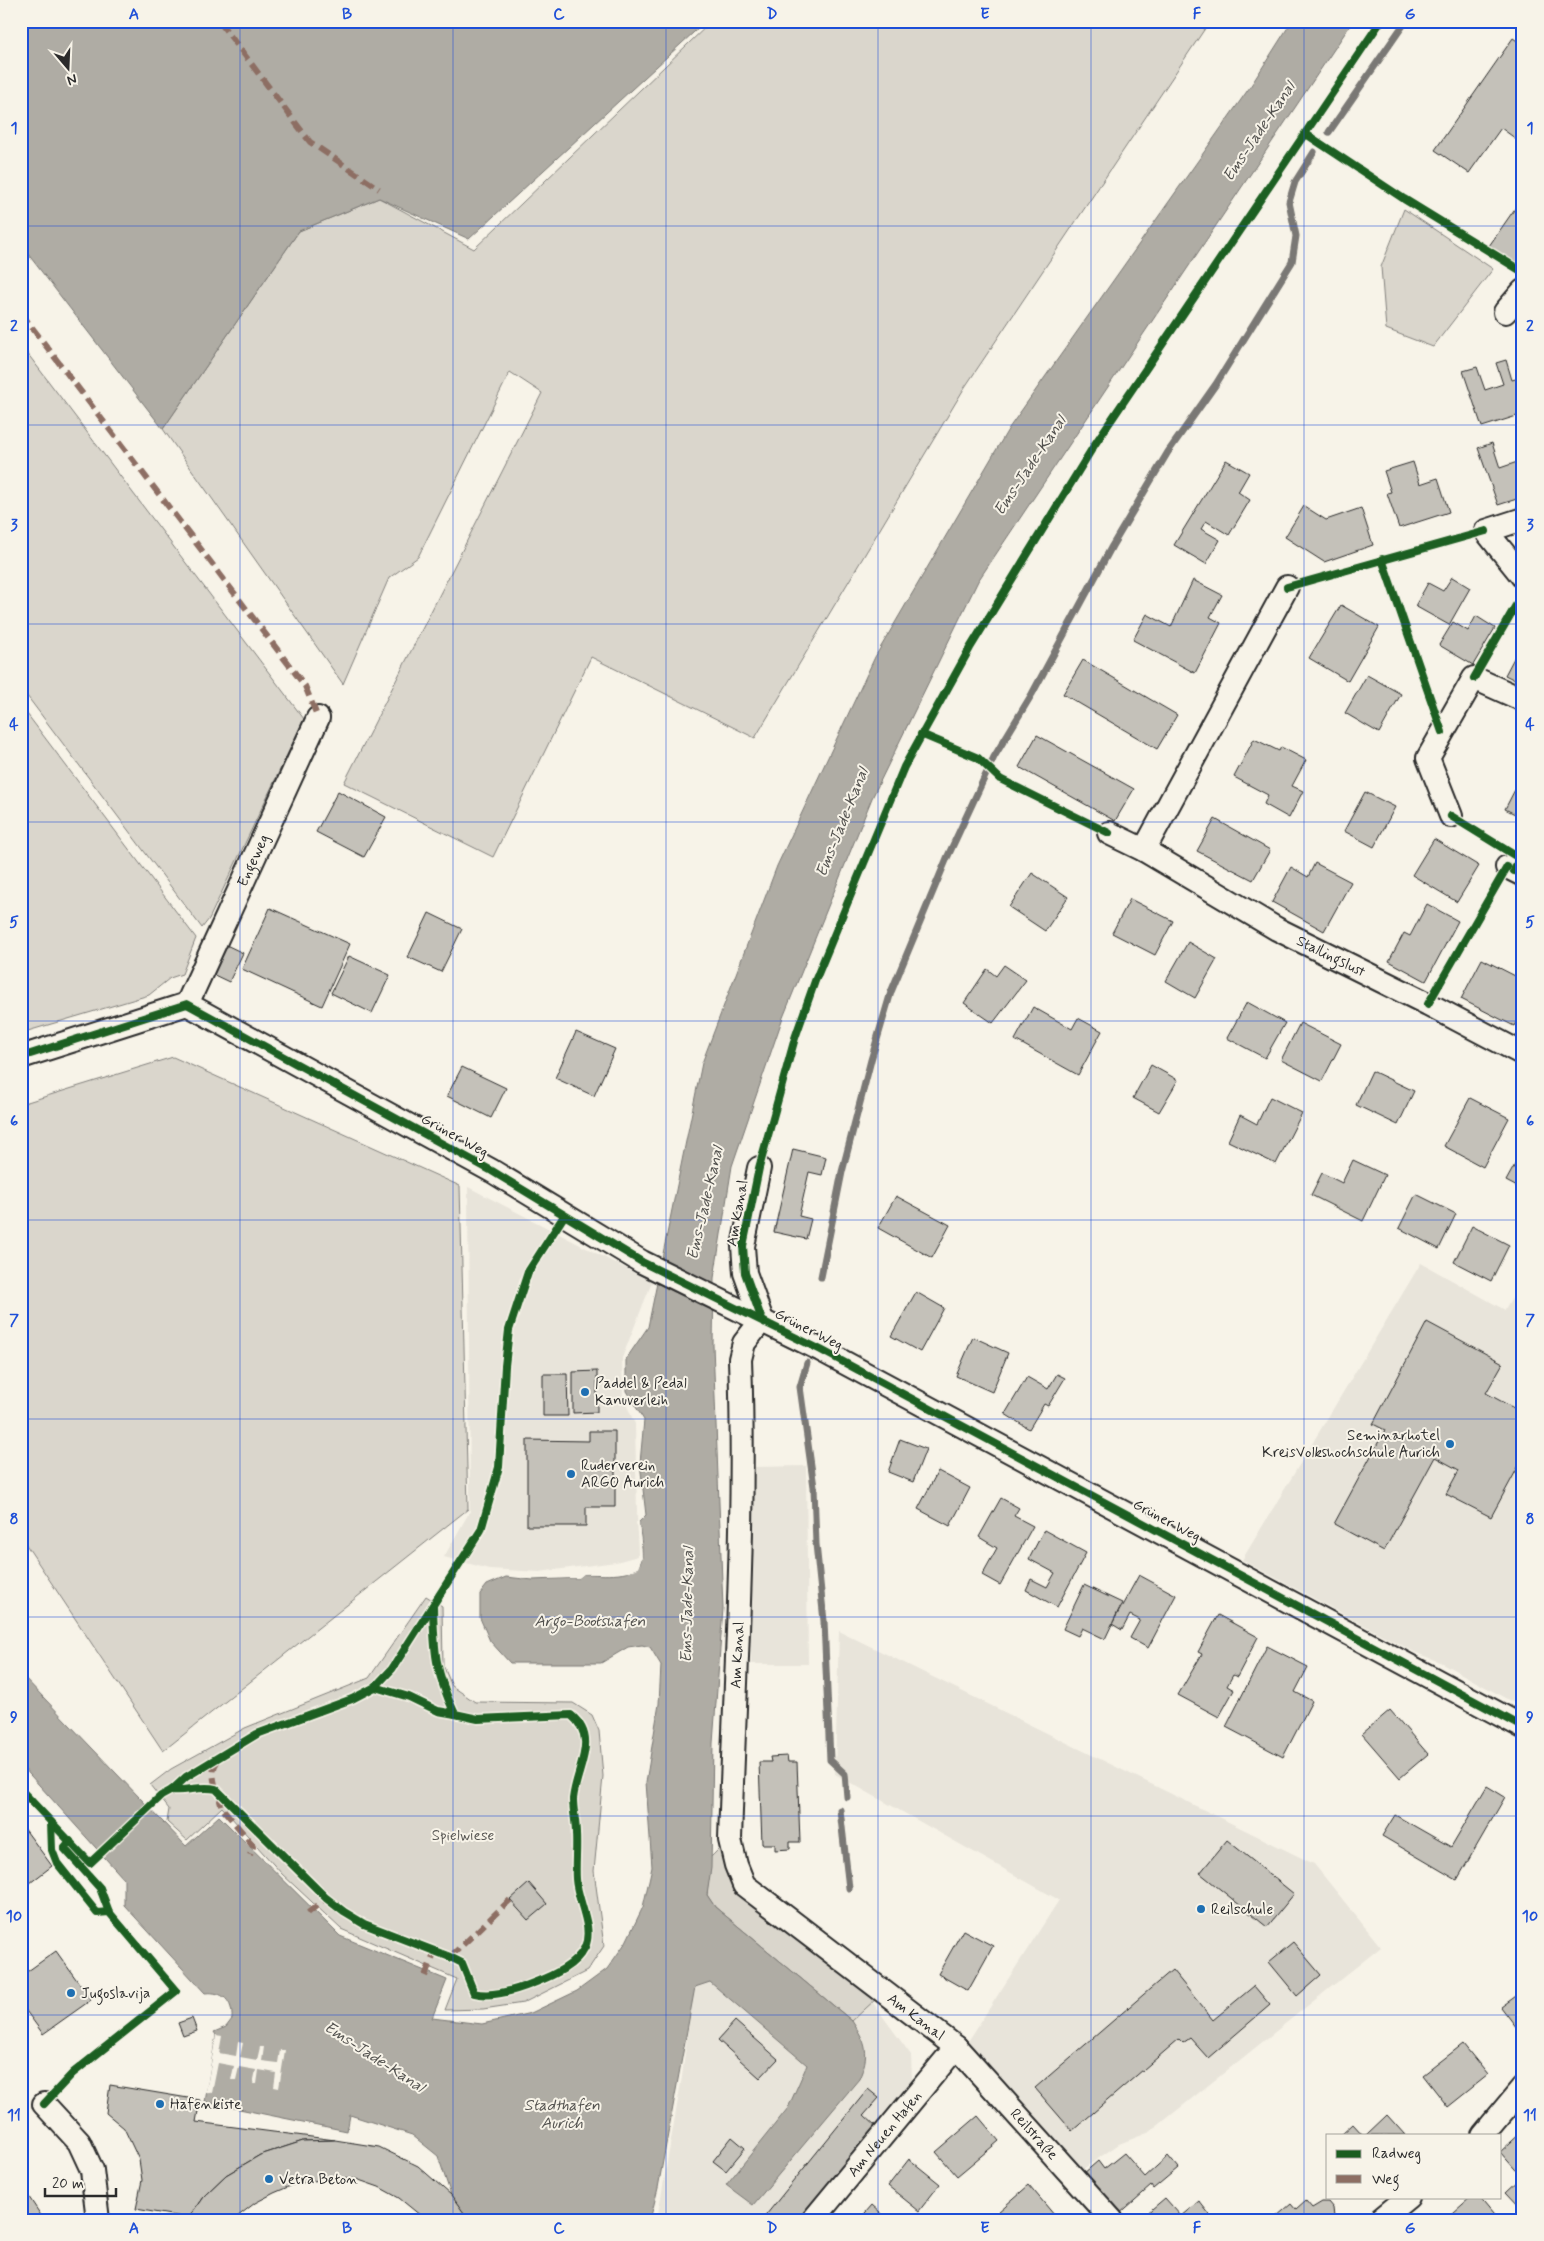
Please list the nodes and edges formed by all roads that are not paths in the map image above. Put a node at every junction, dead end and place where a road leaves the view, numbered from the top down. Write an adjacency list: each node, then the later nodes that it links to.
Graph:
1 (1523, 291): 2 (street)
2 (1505, 312)
3 (1523, 518): 4 (street)
4 (1523, 577)
5 (1287, 587): 10 (street)
6 (1523, 700): 8 (street)
7 (318, 718): 11 (street, Engeweg)
8 (1451, 816)
9 (1109, 833): 10 (street, Stallingslust)
10 (1144, 850): 12 (street, Stallingslust)
11 (187, 1004): 13 (street); 15 (street, Grüner Weg)
12 (1523, 1054)
13 (21, 1057)
14 (759, 1168): 15 (street, Am Kanal)
15 (762, 1320): 16 (street, Grüner Weg); 17 (street, Am Kanal)
16 (1523, 1727)
17 (956, 2047): 23 (street, Am Neuen Hafen); 24 (street, Reilstraße)
18 (1523, 2088): 20 (street)
19 (44, 2104): 22 (street)
20 (1484, 2134)
21 (1407, 2198): 25 (street)
22 (98, 2220)
23 (813, 2220)
24 (1112, 2220)
25 (1380, 2220)

